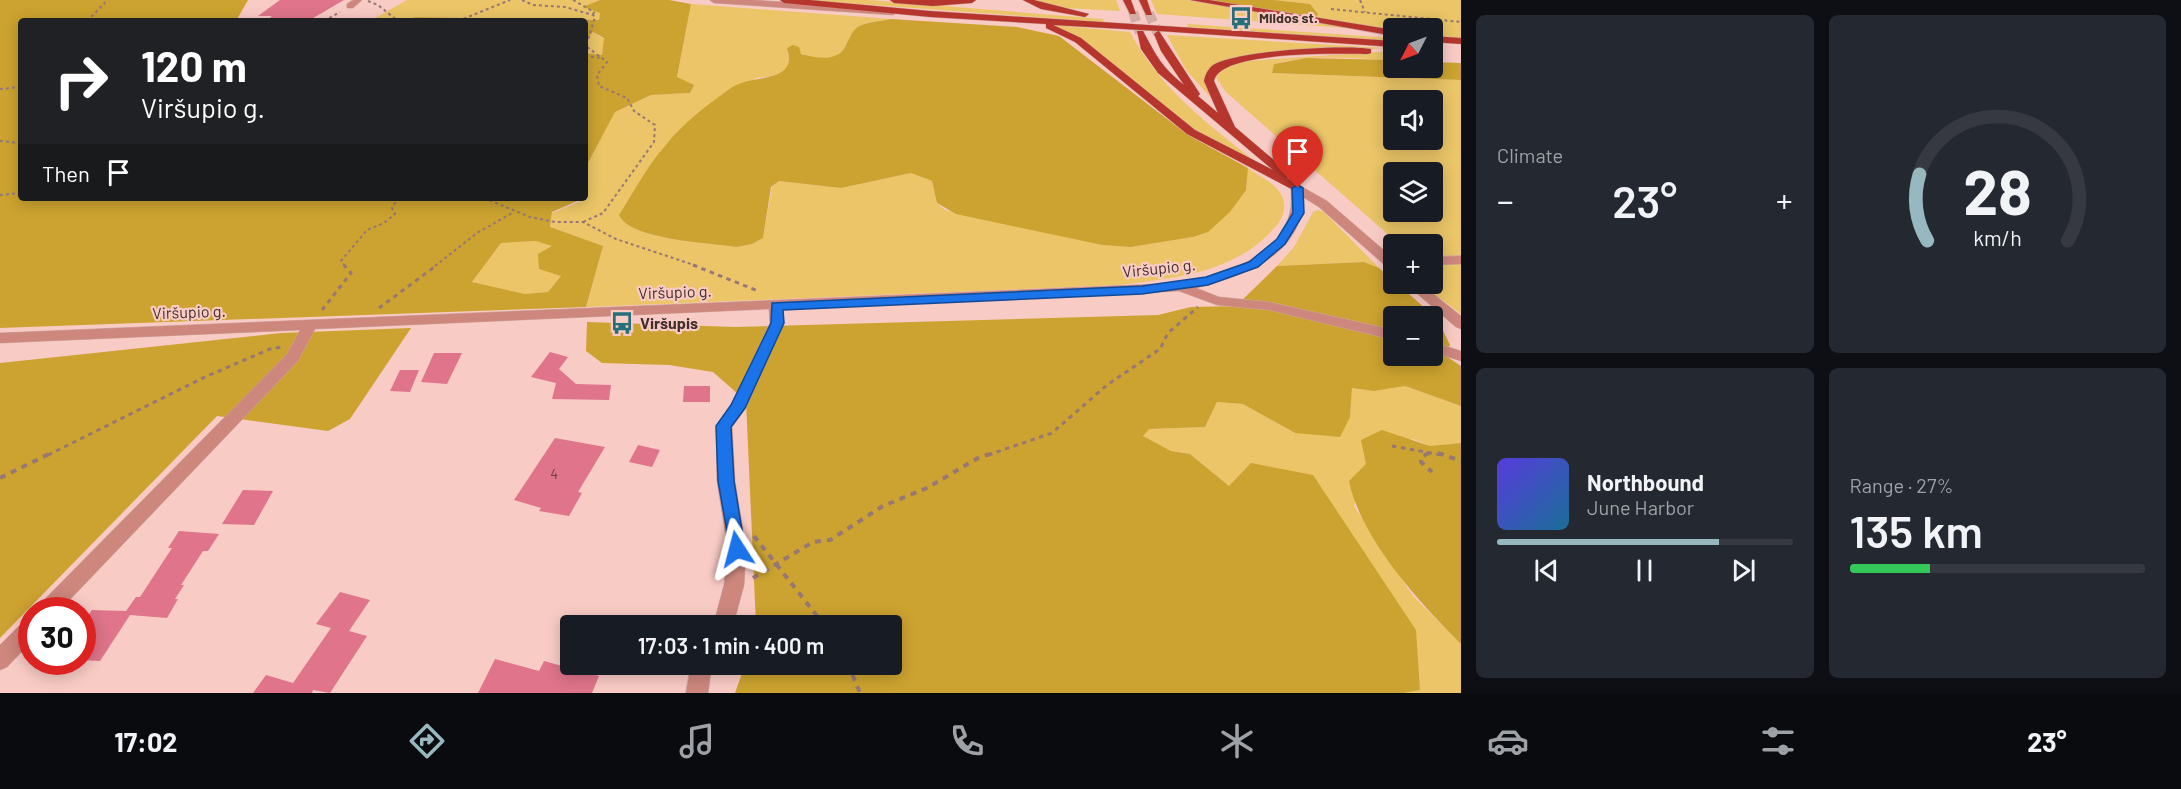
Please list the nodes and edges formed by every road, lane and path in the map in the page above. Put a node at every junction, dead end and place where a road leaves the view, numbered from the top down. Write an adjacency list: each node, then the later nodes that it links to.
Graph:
1 (103, 0): 24 (path)
2 (359, 0): 16 (street); 26 (path)
3 (510, 0): 27 (path)
4 (522, 0): 23 (path)
5 (573, 0): 23 (path)
6 (714, 0): 21 (street)
7 (784, 0): 21 (main road)
8 (894, 0): 15 (main road)
9 (972, 0): 15 (main road)
10 (1027, 0): 22 (main road)
11 (1127, 0): 18 (main road)
12 (1143, 0): 20 (main road)
13 (1194, 0): 30 (main road)
14 (1360, 0): 19 (path)
15 (929, 3): 22 (main road)
16 (350, 6): 25 (path)
17 (1331, 9): 19 (path)
18 (1133, 12)
19 (1365, 12): 29 (path)
20 (1149, 13)
21 (930, 14): 28 (main road)
22 (1085, 14): 32 (main road)
23 (593, 15): 34 (path)
24 (90, 18)
25 (329, 18)
26 (394, 18)
27 (465, 18)
28 (1005, 18): 37 (main road); 50 (main road)
29 (1461, 22)
30 (1383, 32)
31 (1140, 33): 46 (main road)
32 (1383, 33)
33 (1158, 34): 46 (main road)
34 (588, 40)
35 (1461, 41): 36 (main road)
36 (1443, 42)
37 (1383, 44)
38 (1443, 46): 40 (main road)
39 (588, 48): 43 (path)
40 (1461, 50)
41 (1383, 51): 47 (main road)
42 (588, 56): 43 (path)
43 (601, 58): 56 (path)
44 (18, 87): 45 (path)
45 (0, 89)
46 (1200, 101): 47 (main road)
47 (1230, 129): 50 (main road)
48 (0, 141): 49 (path)
49 (18, 143)
50 (1298, 188): 57 (street); 60 (street, Viršupio g.)
51 (18, 193): 52 (path)
52 (0, 195)
53 (396, 201): 66 (path)
54 (490, 201): 55 (path)
55 (514, 212): 56 (path); 64 (path)
56 (583, 222): 63 (path)
57 (1383, 255)
58 (1461, 260): 59 (street)
59 (1443, 261)
60 (1180, 287): 62 (street); 63 (street, Viršupio g.)
61 (1425, 294): 65 (street)
62 (1208, 299): 67 (street); 78 (path)
63 (776, 306): 64 (street, Viršupio g.); 77 (street)
64 (359, 323): 66 (street, Viršupio g.)
65 (1461, 324)
66 (310, 325): 68 (street, Viršupio g.); 69 (street)
67 (1383, 332)
68 (0, 338)
69 (299, 347): 76 (path); 80 (street)
70 (1443, 350): 71 (street)
71 (1461, 356)
72 (1392, 446): 73 (path)
73 (1430, 452): 74 (path); 75 (path)
74 (1461, 461)
75 (1432, 472)
76 (0, 478)
77 (731, 509): 78 (path); 79 (street)
78 (776, 562): 79 (path); 82 (path)
79 (734, 585): 81 (street)
80 (60, 597)
81 (726, 615)
82 (816, 615)
83 (18, 641): 84 (street)
84 (0, 660)
85 (699, 675): 87 (street)
86 (853, 675): 88 (path)
87 (697, 693)
88 (860, 693)

